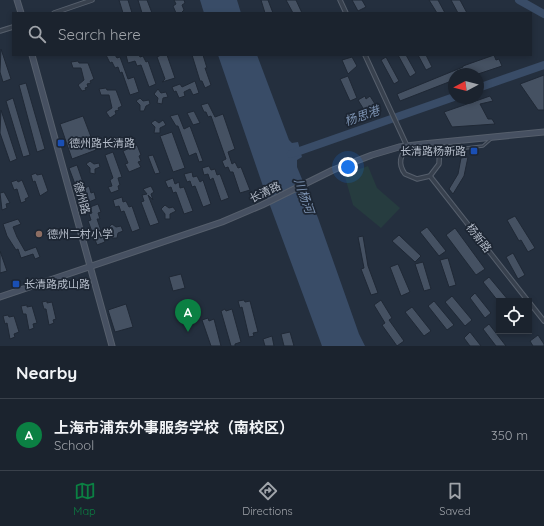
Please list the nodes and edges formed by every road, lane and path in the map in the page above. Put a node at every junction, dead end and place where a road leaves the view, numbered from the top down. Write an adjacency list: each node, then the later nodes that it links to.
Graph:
1 (17, 0): 4 (main road)
2 (92, 0): 5 (street)
3 (340, 0): 6 (street)
4 (21, 12)
5 (57, 12)
6 (346, 12)
7 (12, 27): 8 (street)
8 (0, 32)
9 (32, 56): 17 (main road, 德州路)
10 (365, 56): 14 (street)
11 (544, 132): 12 (main road, 长清路)
12 (494, 136): 13 (main road, 长清路); 15 (lane)
13 (440, 142): 14 (main road, 长清路); 15 (street)
14 (407, 146): 16 (street); 17 (main road, 长清路)
15 (440, 151): 16 (street)
16 (430, 176): 19 (street, 杨新路)
17 (90, 267): 18 (main road, 长清路); 22 (main road, 德州路)
18 (0, 298)
19 (527, 298)
20 (532, 305): 21 (street, 杨新路)
21 (544, 321)
22 (112, 346)

